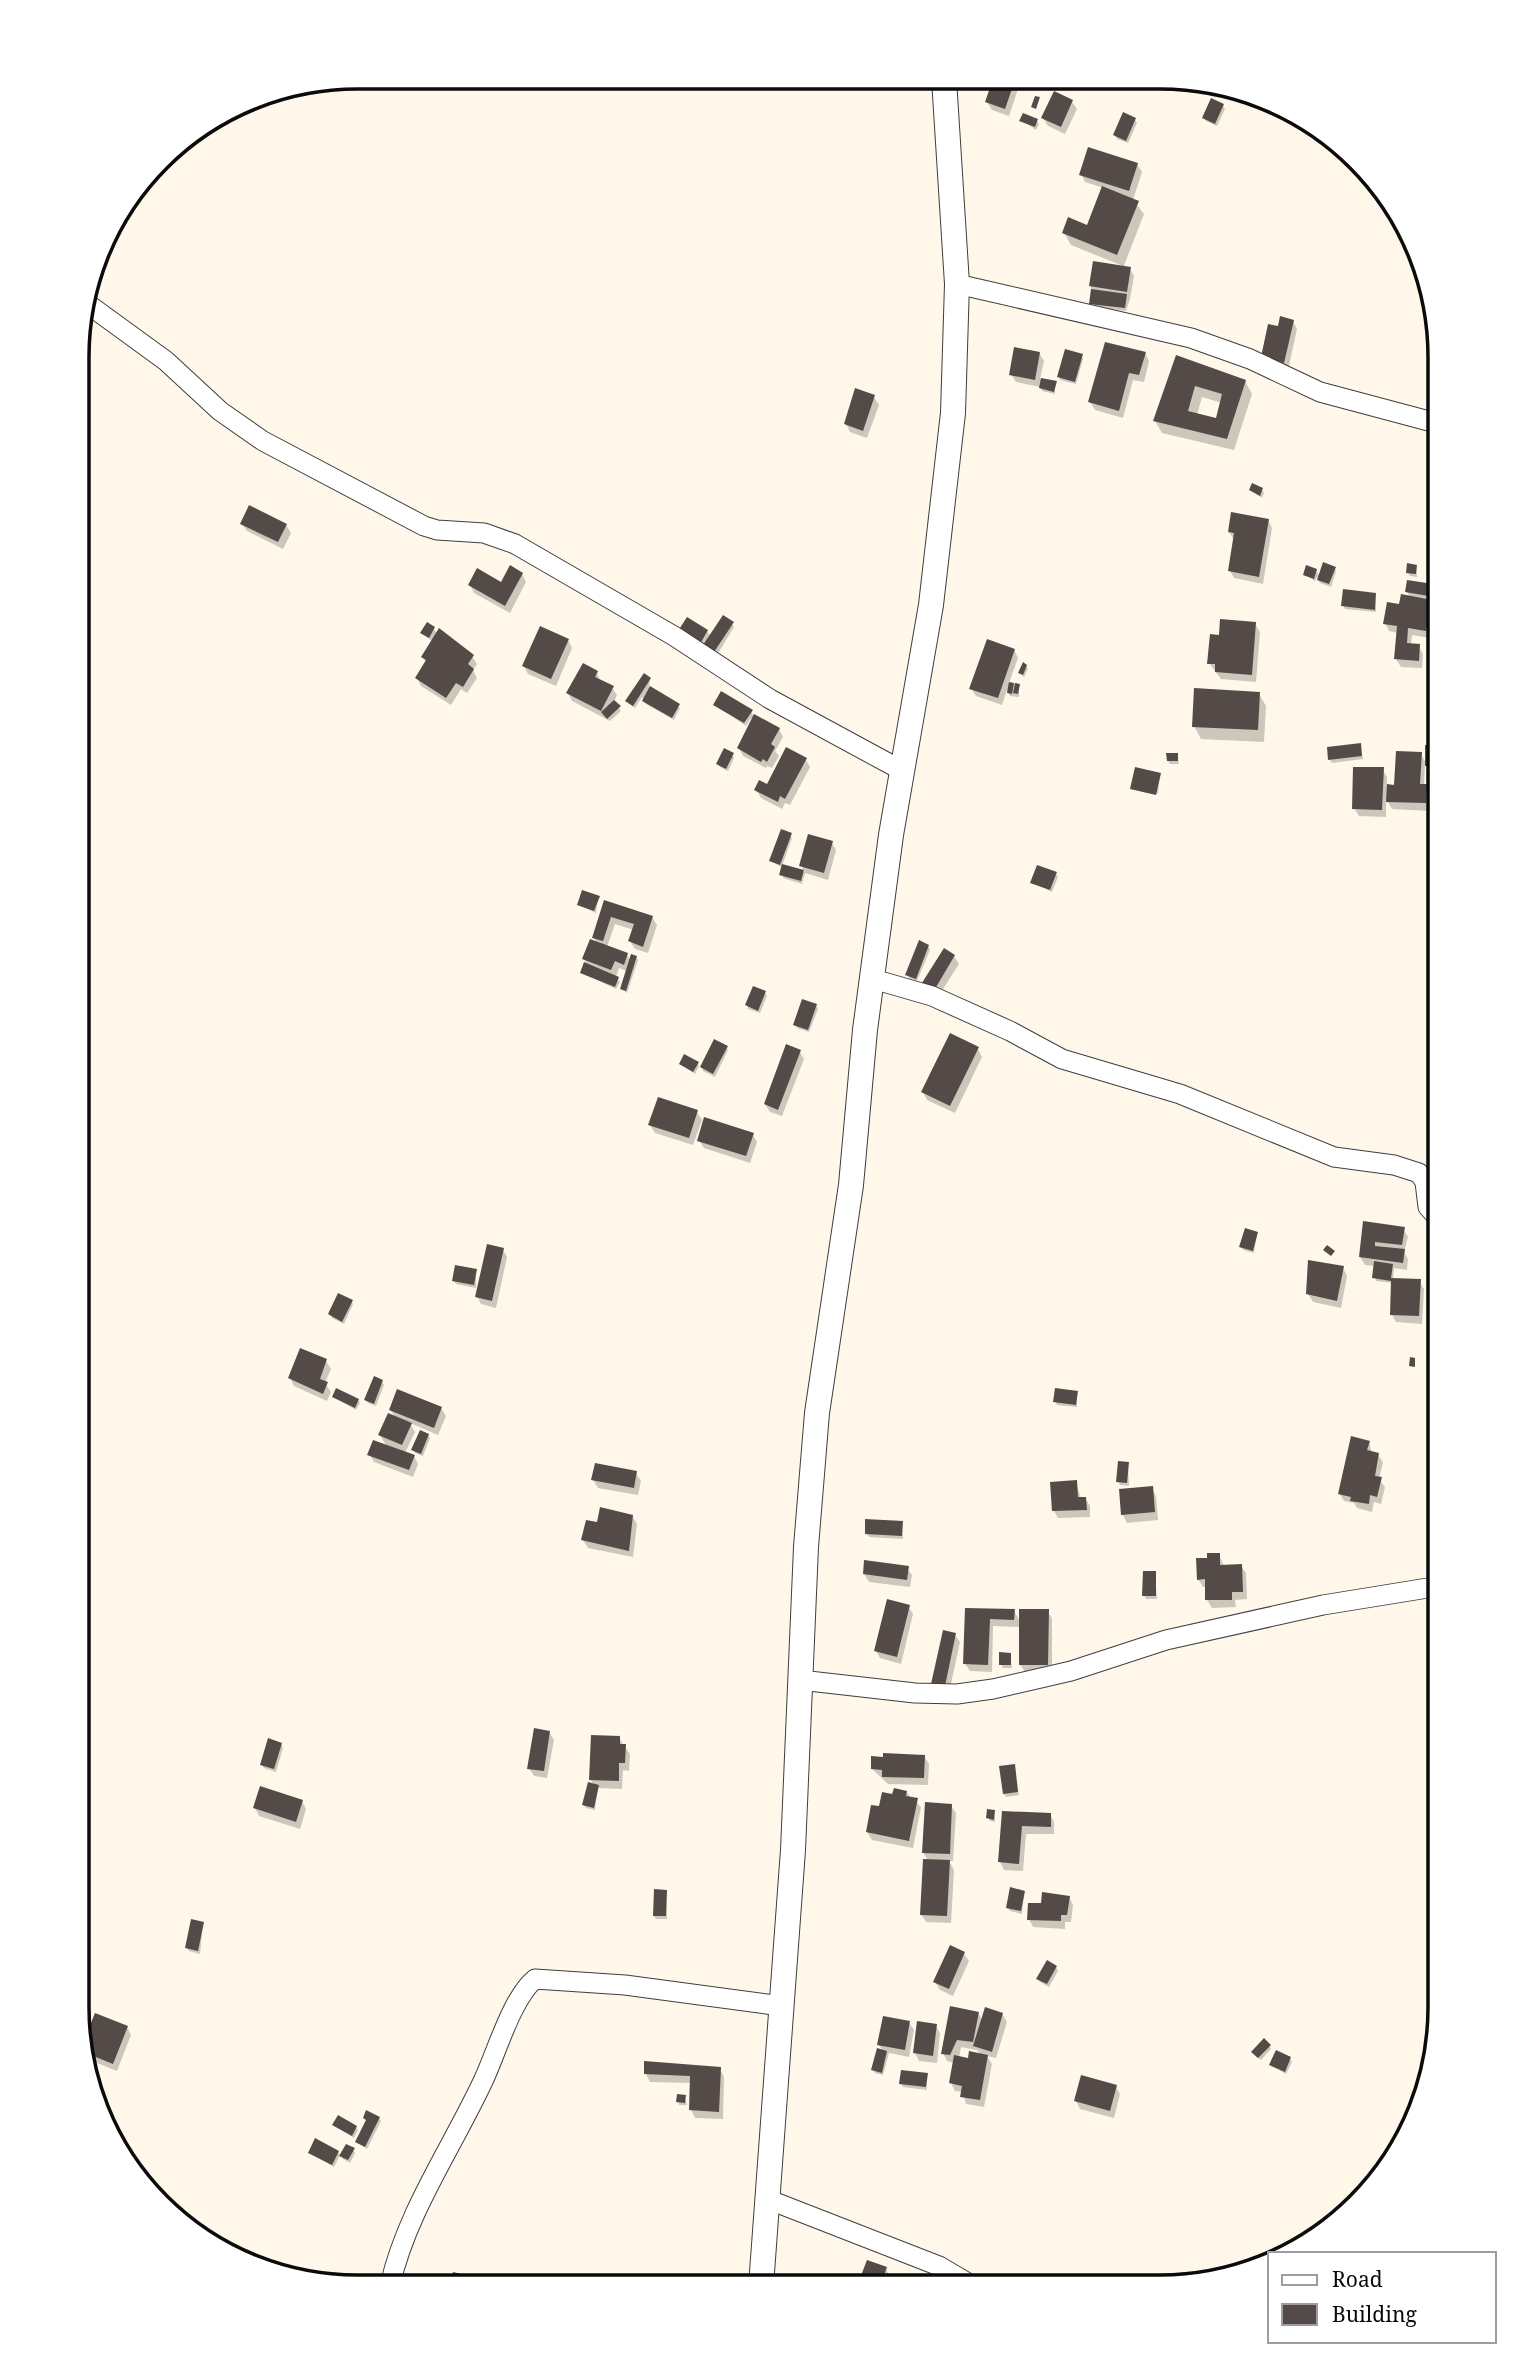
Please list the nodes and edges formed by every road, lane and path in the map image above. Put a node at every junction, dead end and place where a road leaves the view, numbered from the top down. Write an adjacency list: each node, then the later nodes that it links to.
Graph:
1 (945, 89): 2 (street)
2 (957, 284): 4 (street); 5 (street)
3 (94, 308): 5 (street)
4 (1428, 421)
5 (901, 770): 6 (street)
6 (873, 979): 7 (street); 9 (street)
7 (1428, 1207)
8 (1428, 1588): 9 (street)
9 (800, 1680): 10 (street)
10 (782, 2006): 11 (street); 12 (street)
11 (767, 2199): 13 (street); 14 (street)
12 (393, 2275)
13 (762, 2275)
14 (954, 2275)

